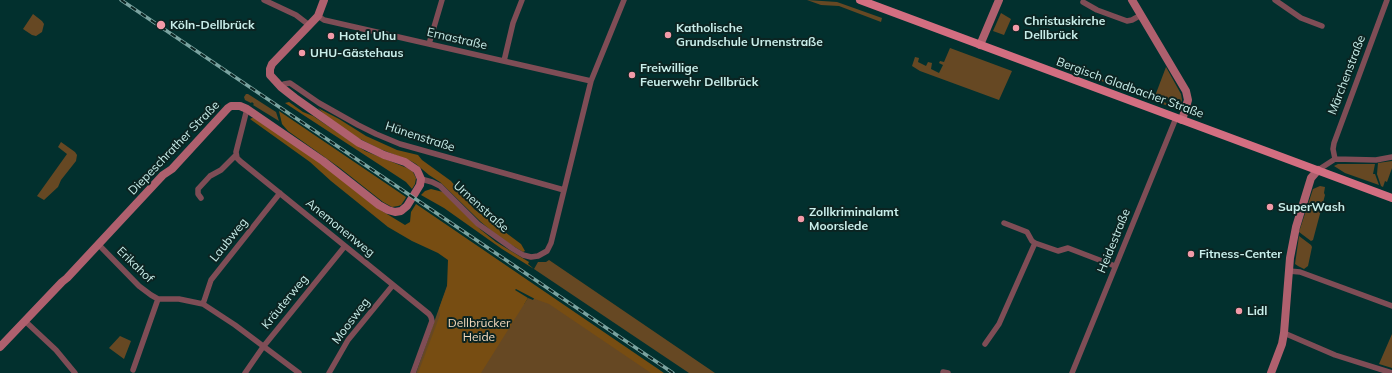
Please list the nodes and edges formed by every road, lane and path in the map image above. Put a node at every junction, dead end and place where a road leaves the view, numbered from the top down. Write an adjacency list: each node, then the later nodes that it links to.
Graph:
1 (264, 0): 14 (street)
2 (324, 0): 13 (street)
3 (442, 0): 16 (street)
4 (522, 0): 18 (street)
5 (624, 0): 19 (street, Urnenstraße)
6 (860, 0): 17 (main road, Bergisch Gladbacher Straße)
7 (999, 0): 17 (street)
8 (1132, 0): 12 (street)
9 (1275, 0): 15 (street)
10 (1387, 0): 25 (street, Märchenstraße)
11 (1083, 2): 12 (street)
12 (1141, 15): 22 (street)
13 (318, 16): 14 (street); 16 (street, Ernastraße)
14 (309, 25): 20 (street, Urnenstraße)
15 (1322, 26)
16 (428, 44): 18 (street, Ernastraße)
17 (980, 45): 22 (main road, Bergisch Gladbacher Straße)
18 (504, 61): 19 (street, Ernastraße)
19 (591, 81): 28 (street, Urnenstraße)
20 (281, 87): 27 (street, Urnenstraße); 28 (street, Hünenstraße)
21 (247, 109): 23 (street); 27 (street); 34 (street, Diepeschrather Straße)
22 (1179, 119): 26 (main road, Bergisch Gladbacher Straße); 36 (street, Heidestraße)
23 (236, 155): 29 (street, Anemonenweg); 30 (street)
24 (1392, 157): 25 (street)
25 (1335, 159): 26 (street)
26 (1318, 170): 31 (main road, Bergisch Gladbacher Straße); 37 (street)
27 (421, 179): 28 (street, Urnenstraße)
28 (564, 190)
29 (280, 193): 35 (street, Anemonenweg); 40 (street, Laubweg)
30 (201, 198)
31 (1392, 198)
32 (1004, 223): 33 (street)
33 (1035, 243): 36 (street); 44 (street)
34 (98, 244): 39 (street, Erikahof); 42 (street, Diepeschrather Straße)
35 (345, 246): 38 (street, Anemonenweg); 45 (street, Kräuterweg)
36 (1115, 266): 53 (street, Heidestraße)
37 (1289, 271): 41 (street); 43 (street)
38 (393, 285): 51 (street, Moosweg); 52 (street, Anemonenweg)
39 (158, 299): 40 (street, Erikahof); 47 (street, Erikahof)
40 (202, 304): 45 (street)
41 (1392, 306)
42 (25, 321): 46 (street, Diepeschrather Straße); 48 (street)
43 (1284, 333): 54 (street); 55 (street)
44 (985, 344)
45 (263, 346): 49 (street, Kräuterweg); 50 (street)
46 (0, 347)
47 (133, 370)
48 (75, 373)
49 (244, 373)
50 (299, 373)
51 (329, 373)
52 (413, 373)
53 (1072, 373)
54 (1271, 373)
55 (1392, 373)

